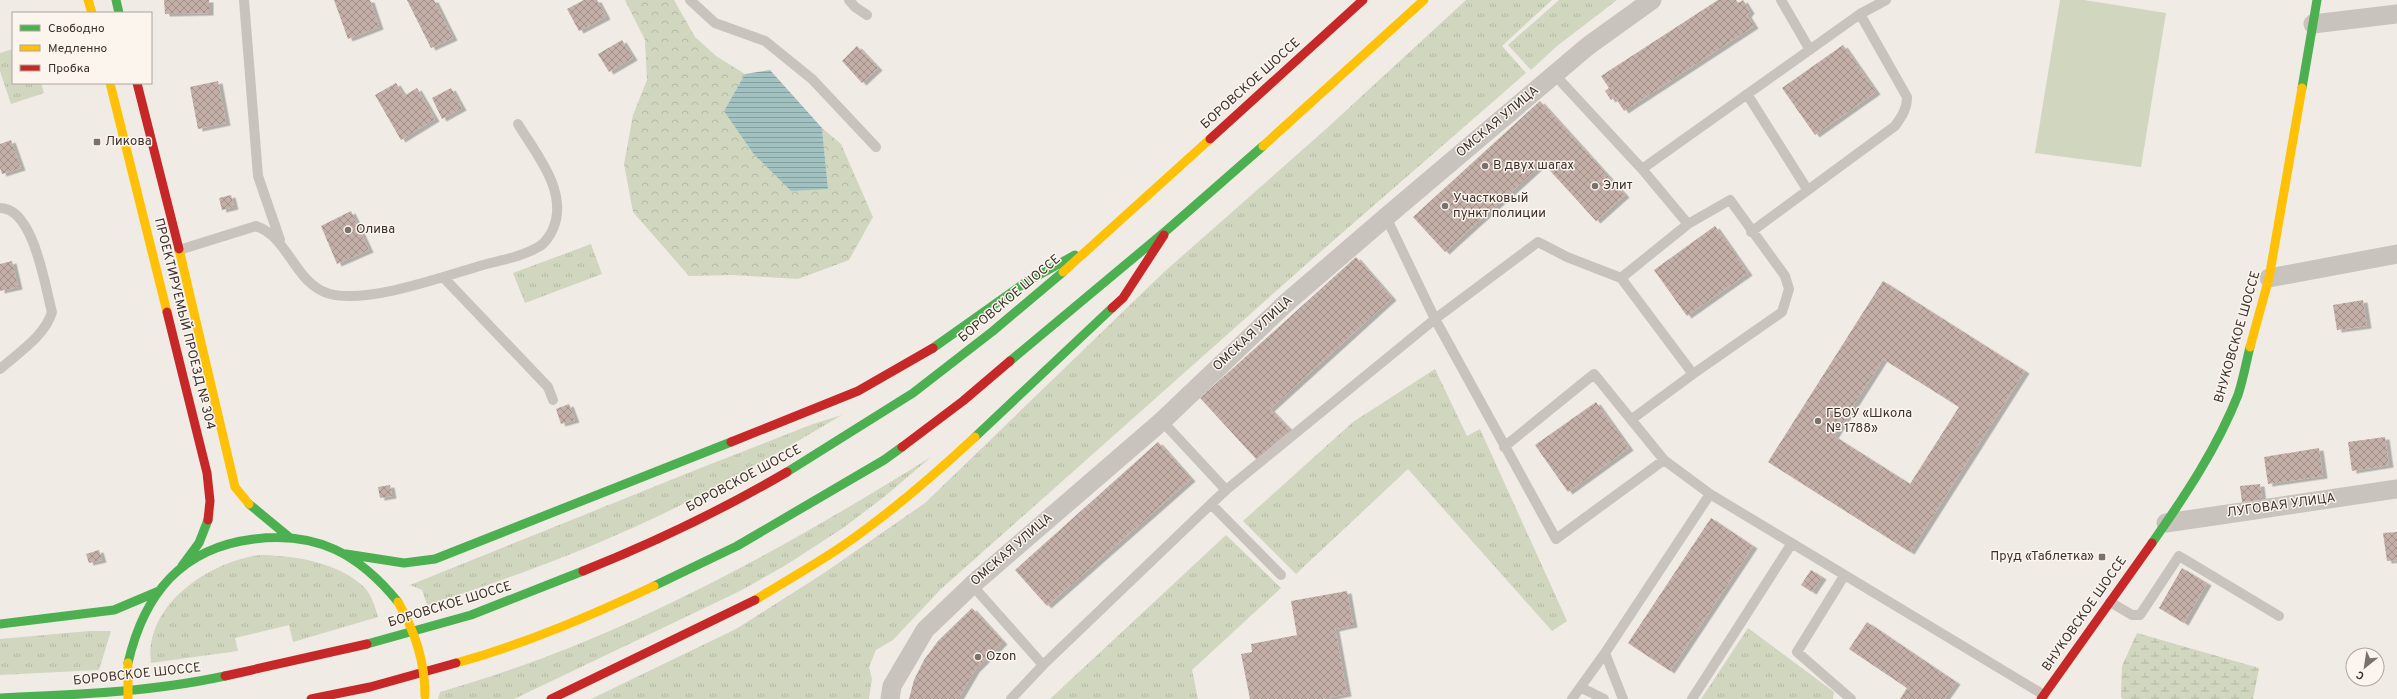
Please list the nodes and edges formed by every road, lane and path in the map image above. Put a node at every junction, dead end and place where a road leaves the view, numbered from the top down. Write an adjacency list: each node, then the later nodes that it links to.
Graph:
1 (88, 0): 12 (main road)
2 (116, 0): 13 (main road)
3 (244, 0): 32 (lane)
4 (690, 0): 24 (lane)
5 (849, 0): 16 (lane)
6 (1363, 0): 33 (main road, БОРОВСКОЕ ШОССЕ)
7 (1424, 0): 30 (main road)
8 (1652, 0): 19 (street, ОМСКАЯ УЛИЦА)
9 (1781, 0): 18 (lane)
10 (1886, 0): 14 (lane)
11 (2317, 0): 17 (main road, ВНУКОВСКОЕ ШОССЕ)
12 (92, 12)
13 (119, 12)
14 (1860, 14): 18 (lane); 26 (lane)
15 (2397, 14): 17 (street)
16 (868, 15)
17 (2313, 24): 38 (main road, ВНУКОВСКОЕ ШОССЕ)
18 (1810, 50): 22 (lane)
19 (1554, 74): 25 (lane); 28 (street, ОМСКАЯ УЛИЦА)
20 (110, 84): 55 (main road, ПРОЕКТИРУЕМЫЙ ПРОЕЗД № 304)
21 (137, 84): 34 (main road, ПРОЕКТИРУЕМЫЙ ПРОЕЗД № 304)
22 (1747, 94): 25 (lane); 26 (lane)
23 (518, 124): 36 (lane)
24 (876, 147)
25 (1642, 169): 29 (lane)
26 (1807, 189): 31 (lane)
27 (0, 208): 40 (lane)
28 (1386, 217): 39 (lane); 44 (street, ОМСКАЯ УЛИЦА)
29 (1688, 224): 31 (lane); 37 (lane)
30 (1167, 230): 70 (main road); 71 (main road)
31 (1751, 232): 41 (lane)
32 (282, 246): 34 (lane); 36 (lane)
33 (1092, 247): 54 (main road); 67 (main road, БОРОВСКОЕ ШОССЕ)
34 (180, 250): 52 (main road, ПРОЕКТИРУЕМЫЙ ПРОЕЗД № 304)
35 (2397, 254): 38 (street)
36 (443, 277): 42 (lane)
37 (1621, 278): 39 (lane); 41 (lane)
38 (2269, 278): 51 (main road, ВНУКОВСКОЕ ШОССЕ)
39 (1435, 319): 45 (lane); 48 (lane)
40 (0, 369)
41 (1693, 374): 43 (lane)
42 (553, 400)
43 (1632, 419): 45 (lane); 46 (lane)
44 (1162, 421): 48 (lane); 58 (street, ОМСКАЯ УЛИЦА)
45 (1504, 447): 46 (lane)
46 (1664, 460): 49 (lane)
47 (2397, 488): 51 (street, ЛУГОВАЯ УЛИЦА)
48 (1226, 490): 50 (lane)
49 (1710, 494): 53 (lane); 63 (lane)
50 (1211, 504): 56 (lane); 64 (lane)
51 (2166, 523): 60 (main road, ВНУКОВСКОЕ ШОССЕ)
52 (289, 537): 54 (main road); 55 (main road)
53 (1792, 544): 57 (lane); 77 (lane)
54 (346, 554): 66 (main road, bridge)
55 (182, 566): 59 (main road, ПРОЕКТИРУЕМЫЙ ПРОЕЗД № 304)
56 (1281, 575)
57 (1844, 576): 68 (lane); 78 (lane)
58 (972, 585): 64 (lane); 72 (street, ОМСКАЯ УЛИЦА)
59 (159, 591): 62 (main road); 69 (main road, bridge)
60 (2110, 602): 61 (lane); 68 (main road, ВНУКОВСКОЕ ШОССЕ)
61 (2280, 616)
62 (0, 624)
63 (1605, 653): 65 (lane); 76 (lane)
64 (1043, 665): 73 (lane)
65 (1582, 688): 74 (lane); 75 (lane)
66 (424, 697)
67 (0, 698)
68 (2048, 698)
69 (128, 699)
70 (311, 699)
71 (551, 699)
72 (890, 699)
73 (1011, 699)
74 (1572, 699)
75 (1604, 699)
76 (1623, 699)
77 (1692, 699)
78 (1851, 699)

